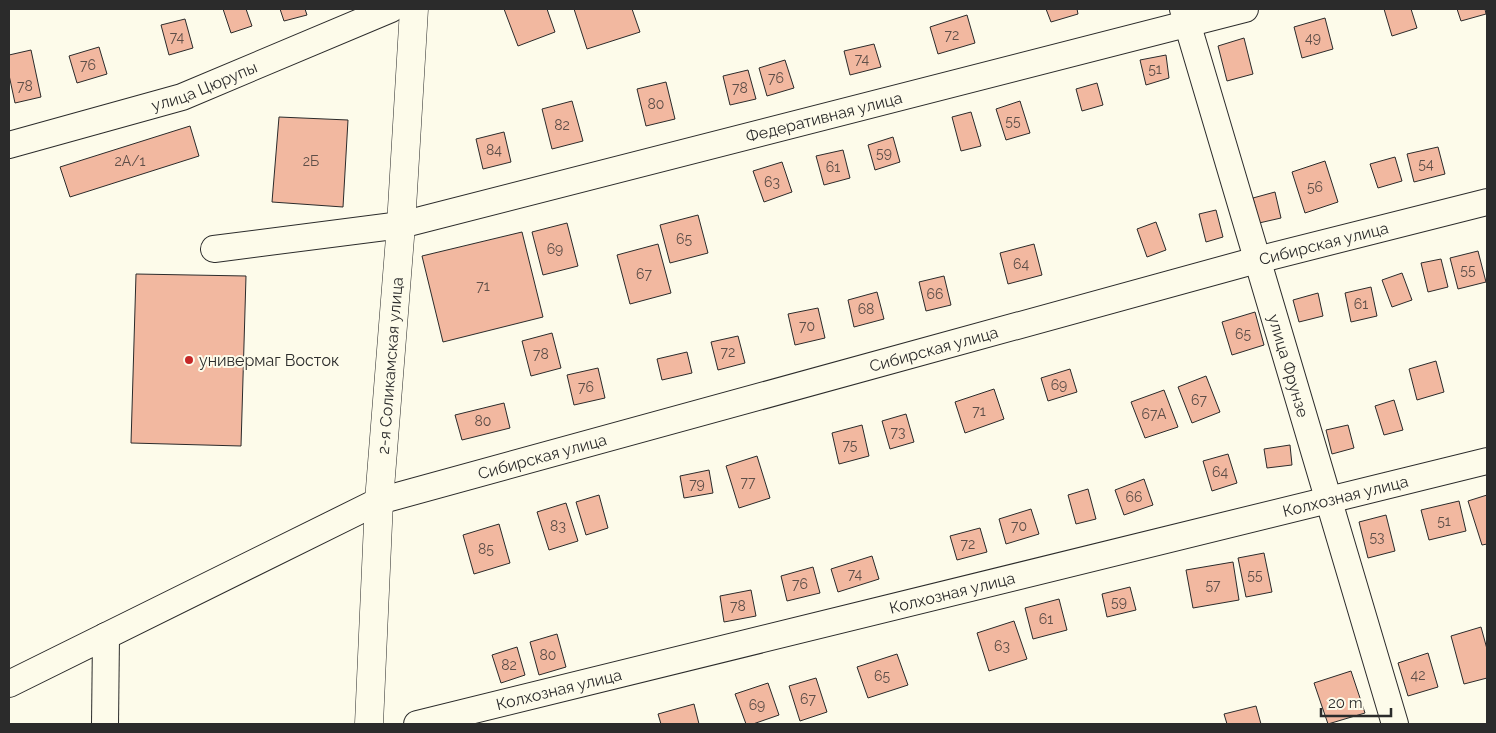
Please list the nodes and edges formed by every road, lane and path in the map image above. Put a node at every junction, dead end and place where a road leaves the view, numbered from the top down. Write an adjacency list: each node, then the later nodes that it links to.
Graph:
1 (391, 9): 5 (street, улица Цюрупы)
2 (414, 9): 7 (main road, 2-я Соликамская улица)
3 (1245, 9): 4 (street, Федеративная улица)
4 (1185, 16): 7 (street, Федеративная улица); 9 (street, улица Фрунзе)
5 (9, 145)
6 (1487, 202): 9 (street, Сибирская улица)
7 (401, 225): 8 (street, Федеративная улица); 12 (main road, 2-я Соликамская улица)
8 (214, 249)
9 (1257, 260): 11 (street, улица Фрунзе); 12 (street, Сибирская улица)
10 (1487, 461): 11 (street, Колхозная улица)
11 (1328, 500): 17 (street, Колхозная улица); 18 (street, улица Фрунзе)
12 (380, 501): 13 (street, Сибирская улица); 16 (main road, 2-я Соликамская улица)
13 (106, 636): 14 (street, Сибирская улица); 15 (street)
14 (9, 684)
15 (105, 724)
16 (369, 724)
17 (417, 724)
18 (1395, 724)

